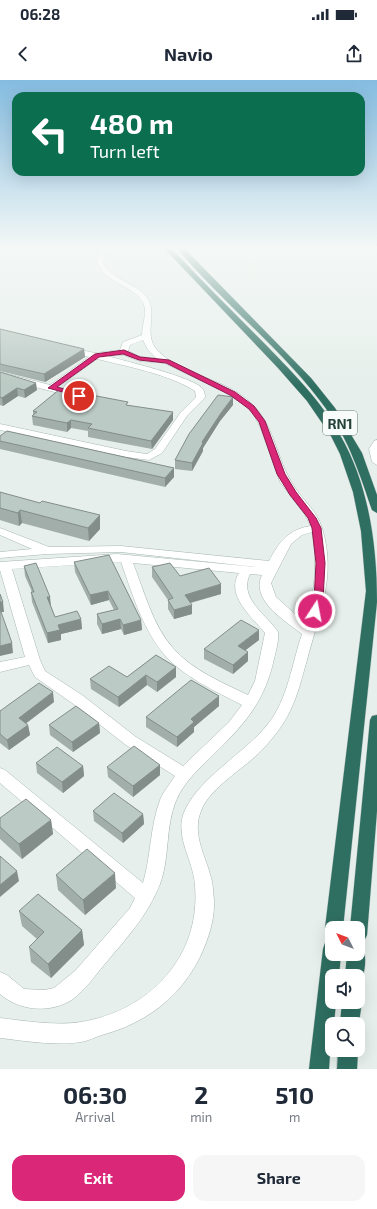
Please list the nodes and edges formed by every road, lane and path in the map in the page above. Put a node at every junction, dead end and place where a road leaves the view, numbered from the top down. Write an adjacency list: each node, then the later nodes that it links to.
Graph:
1 (138, 293): 4 (street)
2 (211, 293): 31 (highway, RN1)
3 (224, 293): 15 (highway, RN1)
4 (145, 337): 6 (street); 8 (street)
5 (58, 346): 7 (street)
6 (124, 352): 7 (street); 8 (street)
7 (97, 355): 10 (street); 12 (street)
8 (167, 361): 16 (street)
9 (0, 375): 10 (street)
10 (52, 388): 11 (street)
11 (82, 396)
12 (0, 427)
13 (377, 443): 14 (street)
14 (377, 462)
15 (377, 510)
16 (316, 528): 21 (street); 23 (street)
17 (0, 531): 18 (street)
18 (47, 551): 20 (street); 21 (street)
19 (126, 559): 20 (street); 22 (street); 26 (street)
20 (2, 562): 24 (street)
21 (272, 568): 22 (street); 23 (street)
22 (246, 571): 26 (street)
23 (308, 632): 35 (street)
24 (33, 660): 25 (street); 29 (street)
25 (0, 667)
26 (251, 703): 29 (street)
27 (377, 720): 32 (highway)
28 (0, 774): 30 (street)
29 (184, 774): 30 (street)
30 (146, 896): 34 (street)
31 (335, 921)
32 (359, 921)
33 (331, 961): 37 (highway)
34 (0, 981)
35 (3, 1031)
36 (348, 1057): 38 (highway)
37 (318, 1069)
38 (347, 1069)

